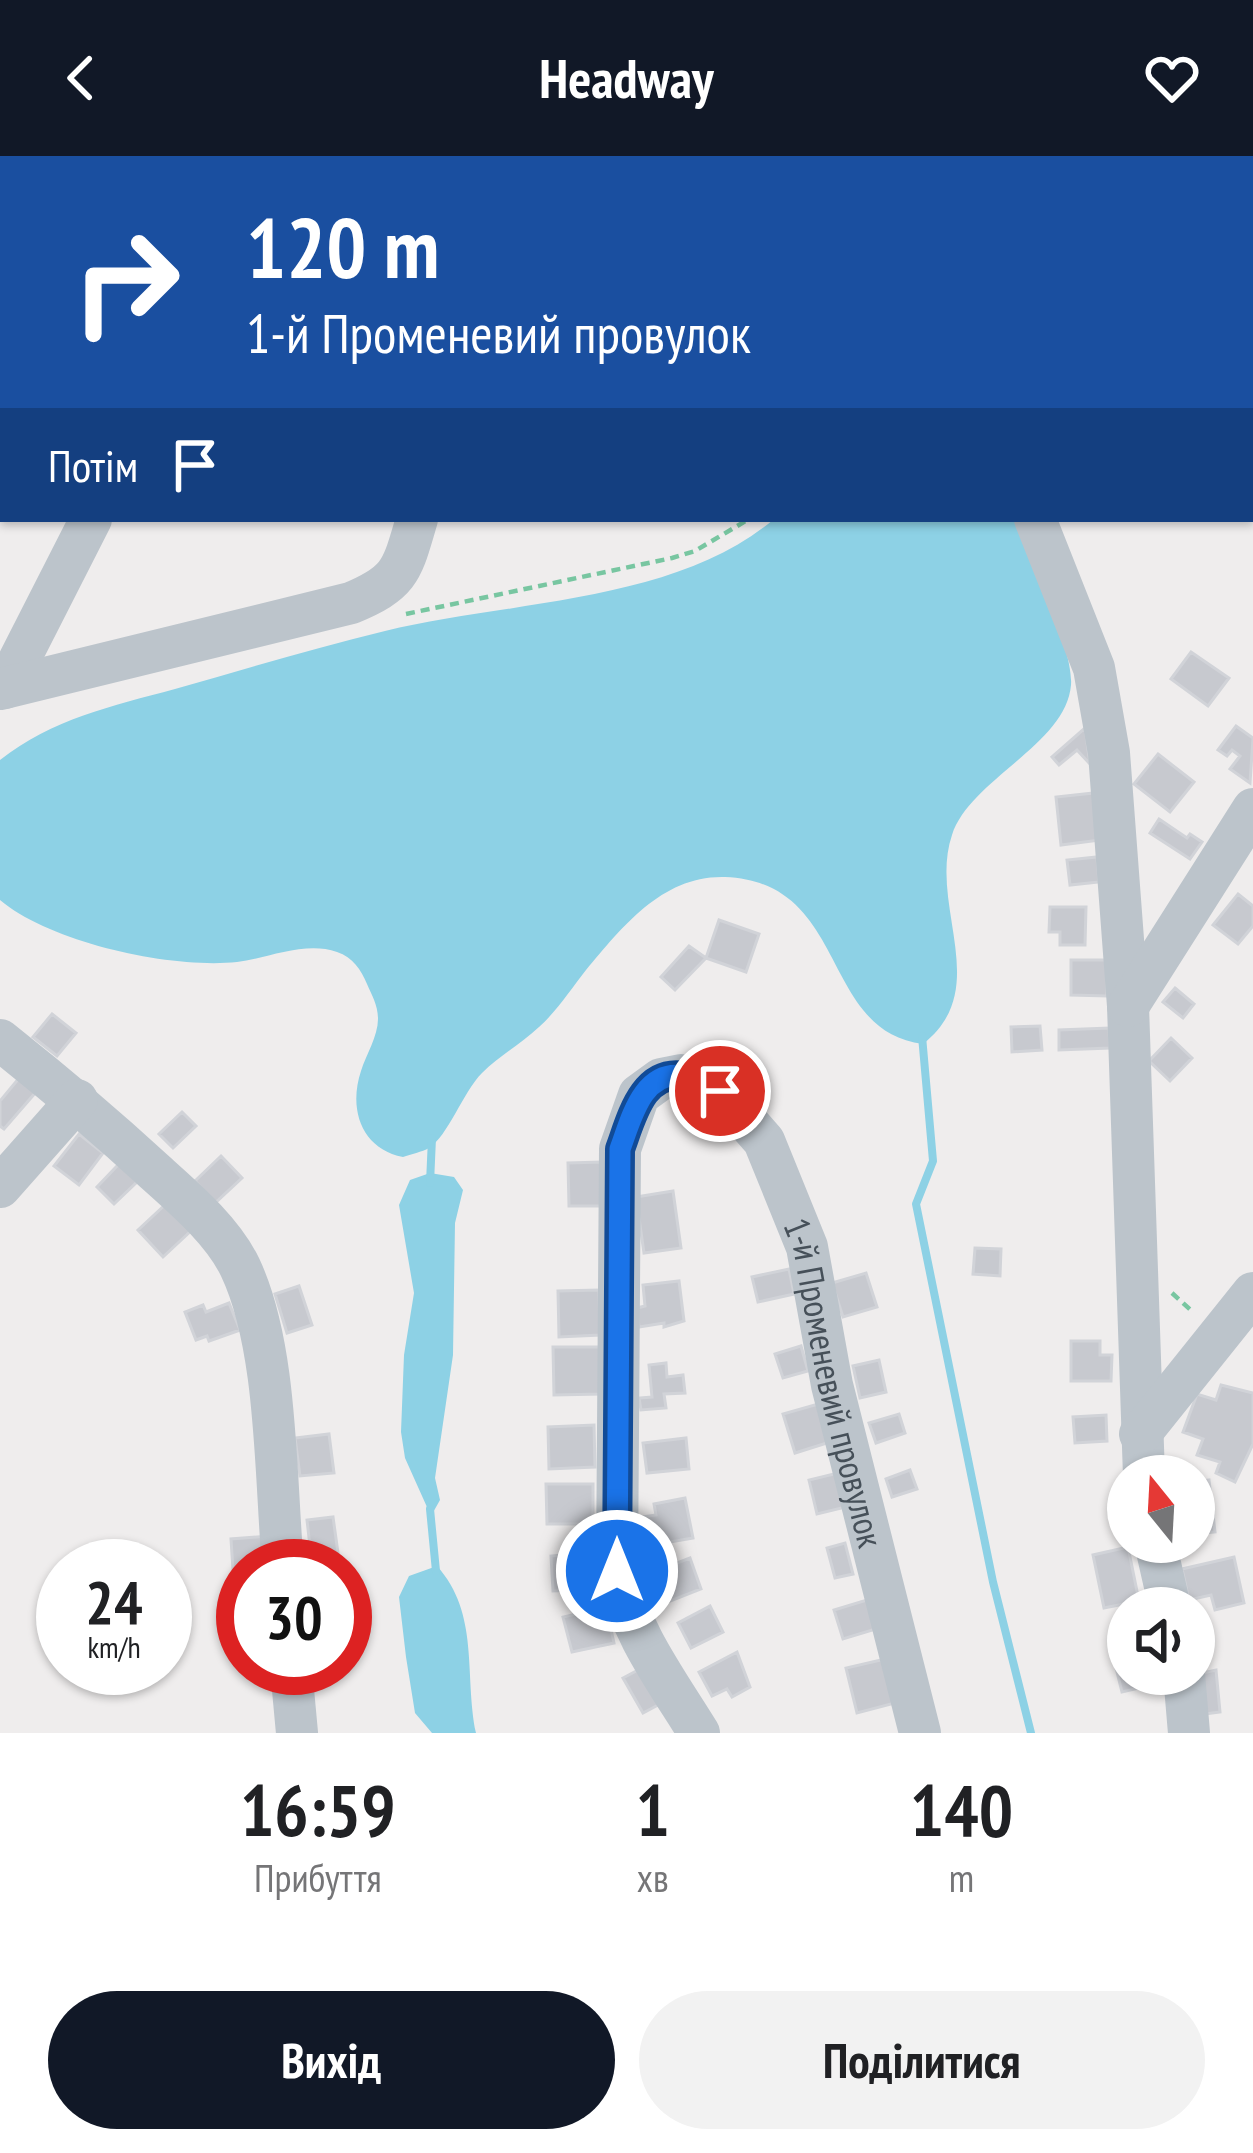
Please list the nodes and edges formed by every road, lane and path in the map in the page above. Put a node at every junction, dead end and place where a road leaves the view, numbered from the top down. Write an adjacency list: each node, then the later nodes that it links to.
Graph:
1 (89, 522): 6 (street)
2 (416, 522): 5 (street)
3 (744, 522): 5 (path)
4 (1036, 522): 8 (street)
5 (376, 592): 6 (street)
6 (2, 687)
7 (1253, 809): 8 (street)
8 (1128, 1006): 14 (street)
9 (0, 1040): 10 (street)
10 (77, 1100): 11 (street); 15 (street)
11 (0, 1187)
12 (1166, 1288): 13 (path)
13 (1244, 1306): 14 (street)
14 (1142, 1455)
15 (281, 1539)
16 (293, 1695): 18 (street)
17 (1186, 1695): 21 (street)
18 (297, 1733)
19 (699, 1733): 20 (street, 1-й Променевий провулок)
20 (920, 1733)
21 (1189, 1733)

